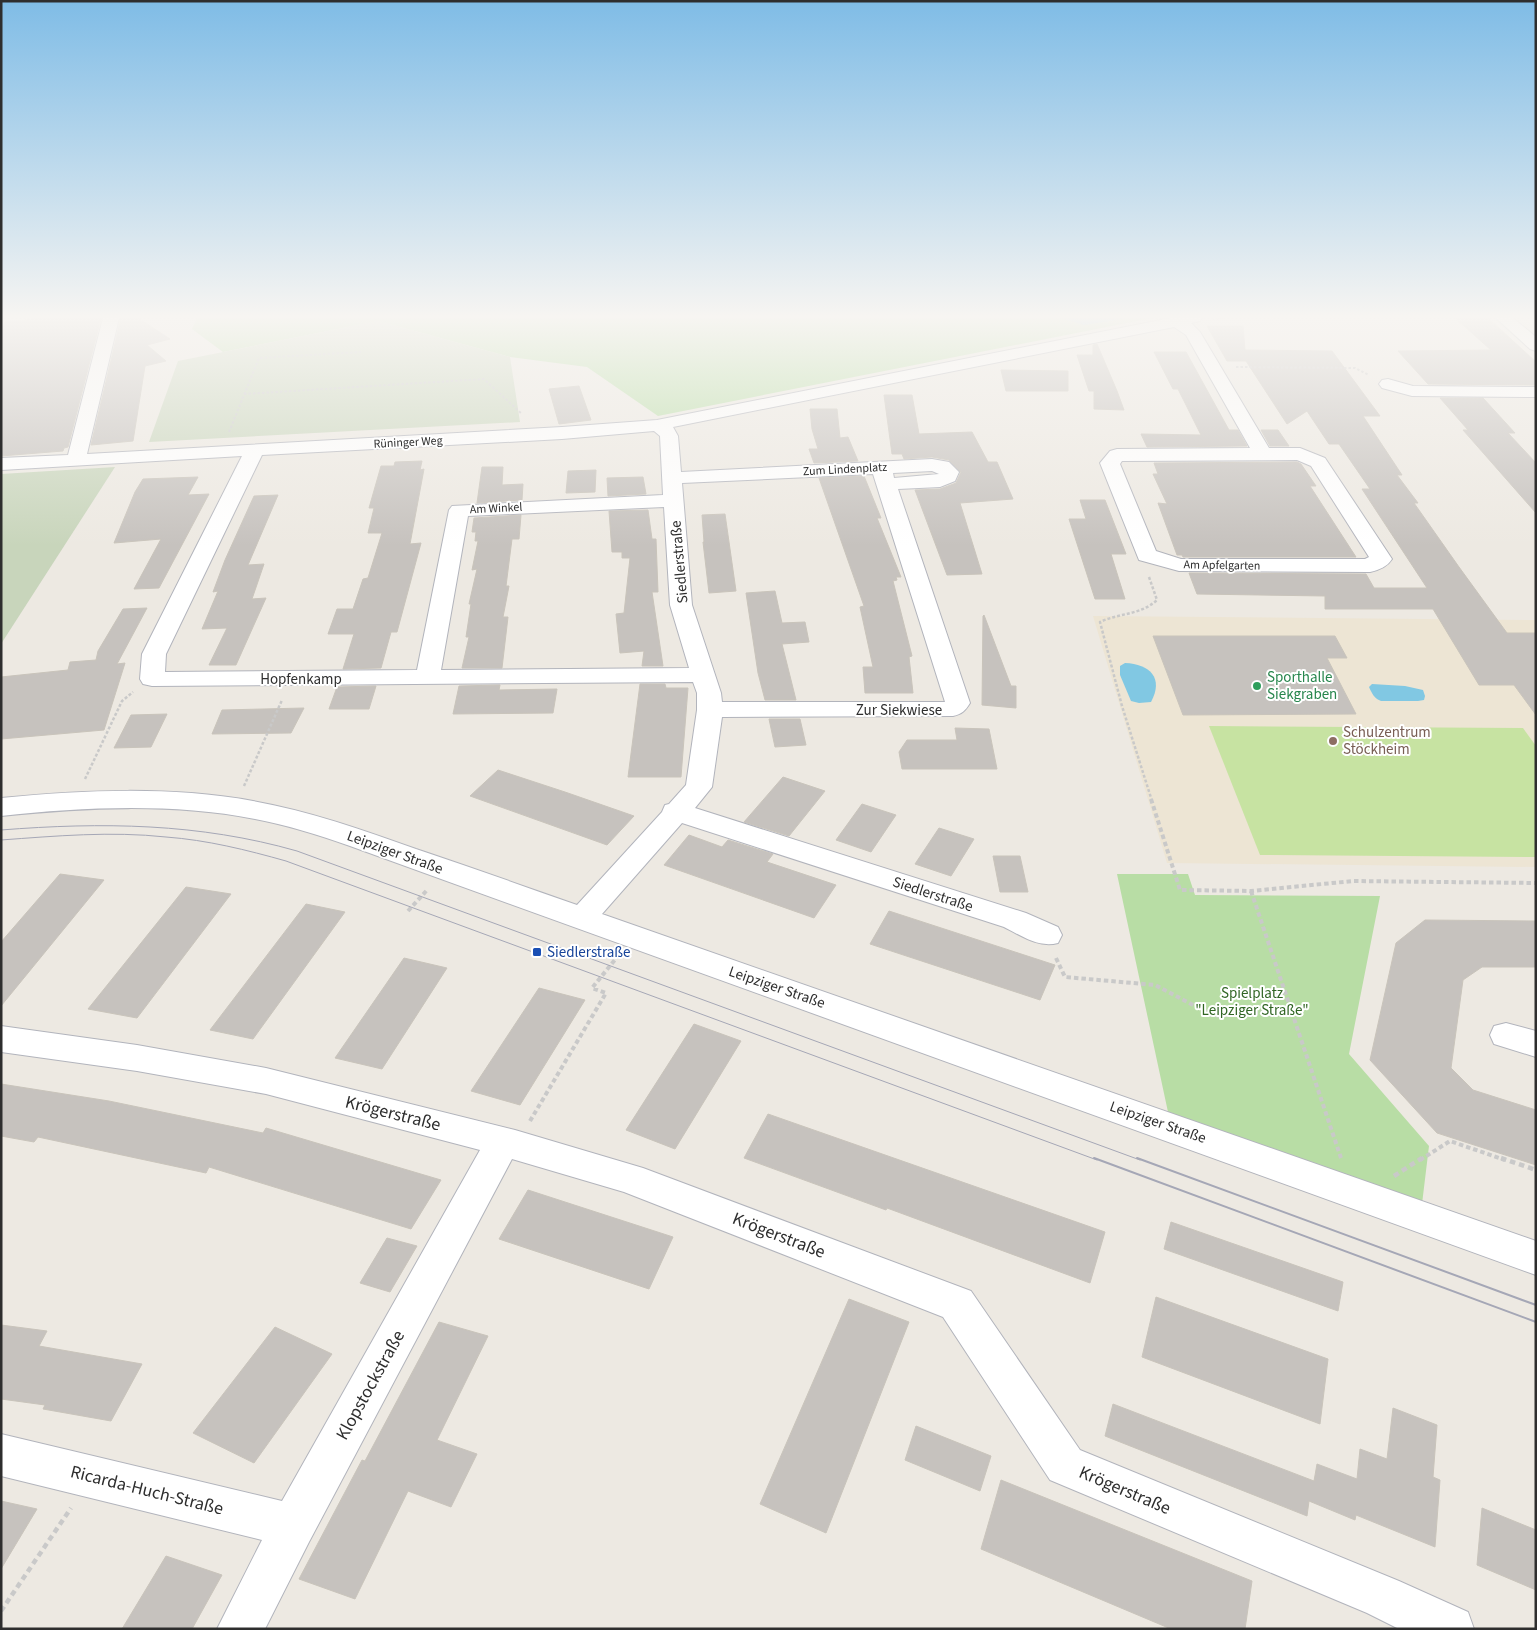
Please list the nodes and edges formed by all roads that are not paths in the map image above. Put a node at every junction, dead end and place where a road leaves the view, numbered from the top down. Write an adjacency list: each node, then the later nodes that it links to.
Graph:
1 (92, 394): 7 (street)
2 (813, 394): 4 (street, Rüninger Weg)
3 (1229, 394): 6 (street)
4 (657, 425): 5 (street, Rüninger Weg); 10 (street, Siedlerstraße)
5 (255, 450): 7 (street, Rüninger Weg); 13 (street, Hopfenkamp)
6 (1263, 454): 6 (street, Am Apfelgarten)
7 (76, 460): 8 (street, Rüninger Weg)
8 (1, 464)
9 (884, 476): 10 (street, Zum Lindenplatz); 14 (street, Zur Siekwiese)
10 (672, 478): 11 (street, Siedlerstraße)
11 (673, 501): 12 (street, Siedlerstraße); 13 (street, Am Winkel)
12 (703, 675): 13 (street, Hopfenkamp); 14 (street, Siedlerstraße)
13 (427, 678)
14 (710, 710): 16 (street, Siedlerstraße)
15 (1, 806): 17 (street, Leipziger Straße)
16 (675, 811): 17 (street, Siedlerstraße); 18 (street, Siedlerstraße)
17 (581, 919): 21 (street, Leipziger Straße)
18 (1047, 936)
19 (1, 1039): 20 (street, Krögerstraße)
20 (516, 1131): 23 (street, Klopstockstraße); 25 (street, Krögerstraße)
21 (1536, 1258)
22 (1, 1455): 23 (street, Ricarda-Huch-Straße)
23 (292, 1526): 24 (street, Klopstockstraße)
24 (241, 1628)
25 (1451, 1629)

